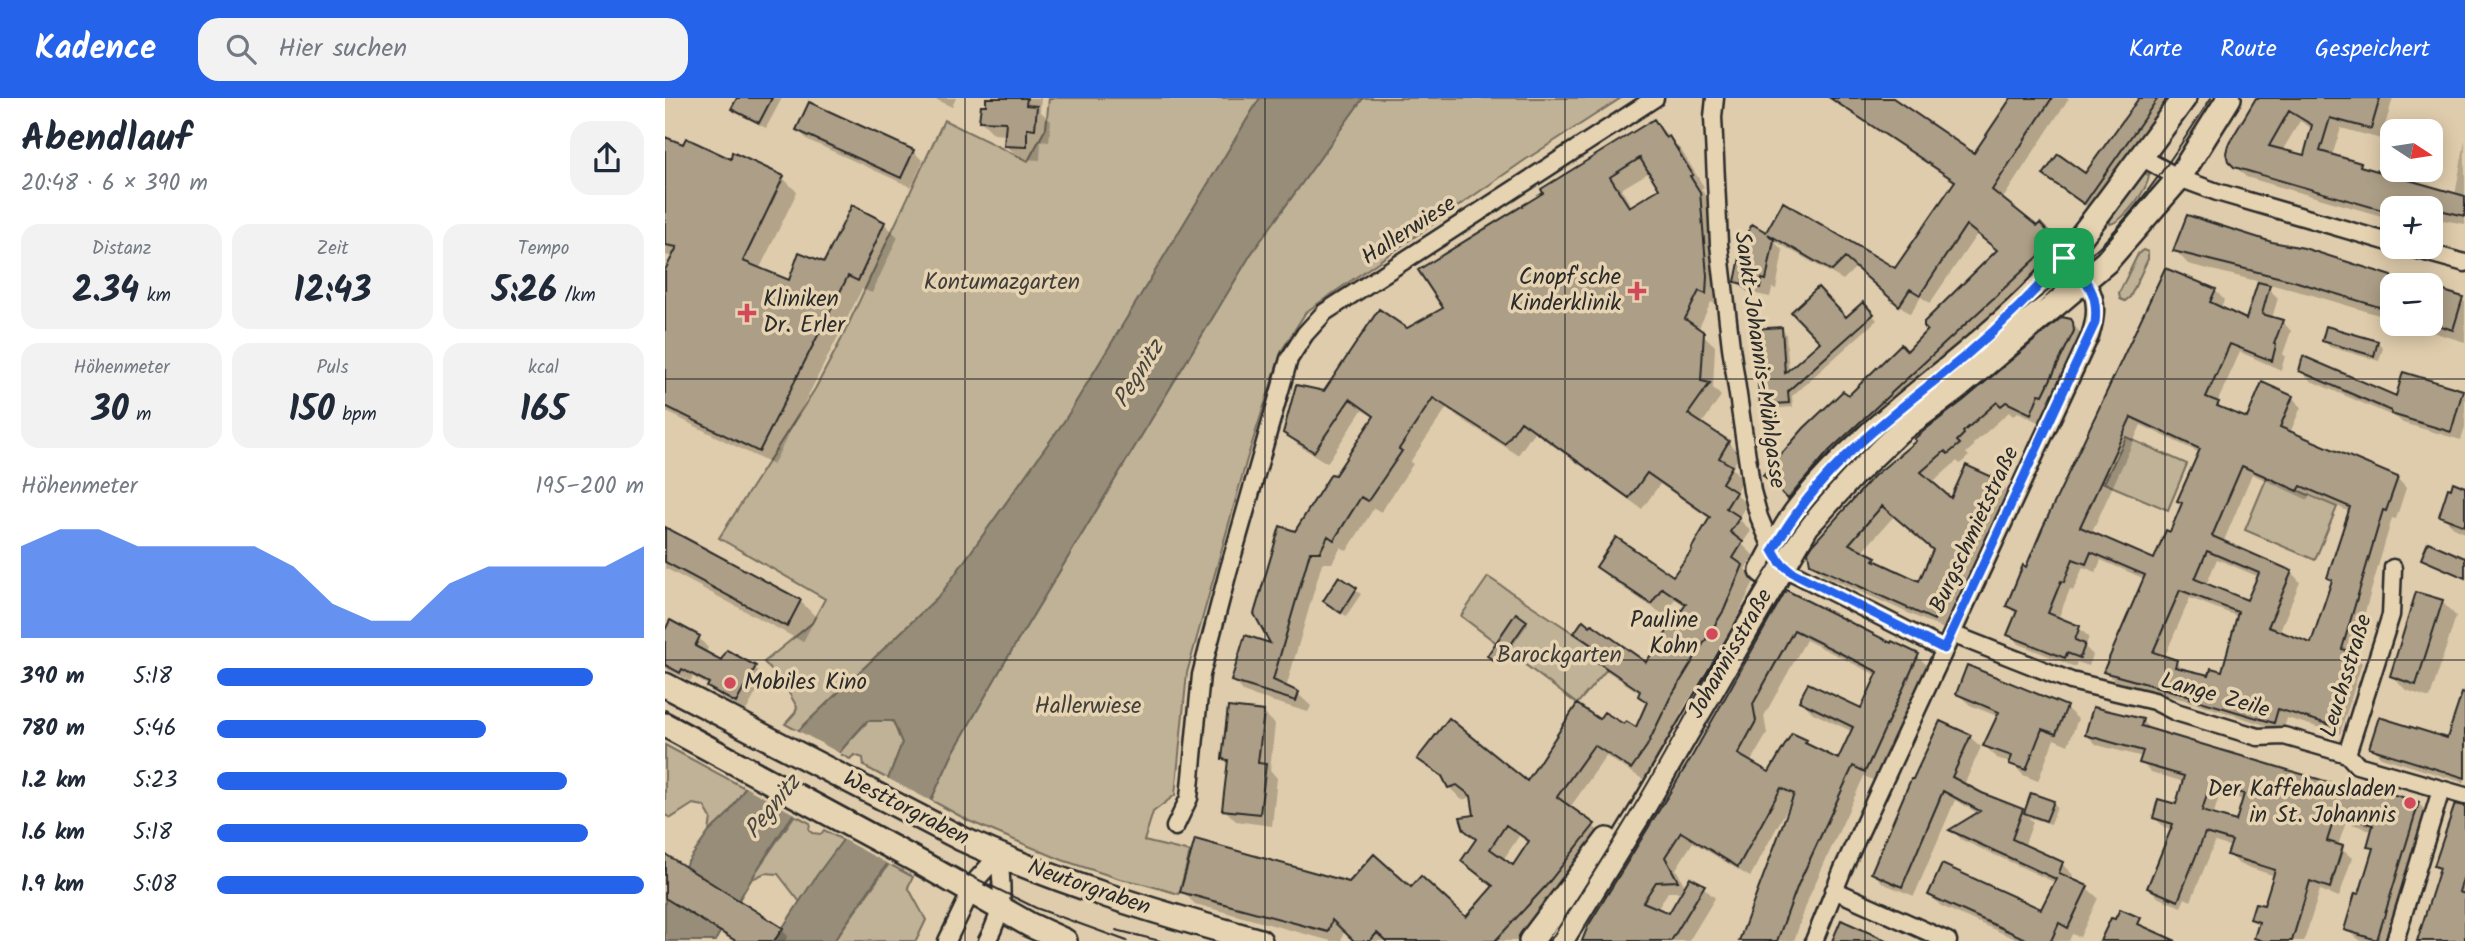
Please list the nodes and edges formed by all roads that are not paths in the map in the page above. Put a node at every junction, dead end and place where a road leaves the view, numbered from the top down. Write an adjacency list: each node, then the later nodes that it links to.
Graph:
1 (1655, 98): 21 (street, Hallerwiese)
2 (1715, 98): 12 (street, Sankt-Johannis-Mühlgasse)
3 (2183, 98): 5 (main road, Johannisstraße)
4 (2229, 98): 6 (main road, Johannisstraße)
5 (2141, 157): 6 (street); 9 (main road, Johannisstraße)
6 (2179, 178): 7 (street); 11 (main road, Johannisstraße)
7 (2380, 240)
8 (2443, 257): 10 (street)
9 (2064, 258): 11 (street, Burgschmietstraße); 12 (main road, Johannisstraße)
10 (2465, 263)
11 (2086, 281): 12 (main road, Johannisstraße); 14 (street, Burgschmietstraße)
12 (1778, 558): 15 (street); 30 (main road, Johannisstraße); 31 (main road, Johannisstraße)
13 (2393, 568): 18 (street, Leuchsstraße)
14 (1952, 634): 15 (street, Burgschmietstraße); 18 (street, Lange Zeile)
15 (1944, 649): 23 (street, Burgschmietstraße)
16 (665, 685): 22 (main road, Westtorgraben)
17 (665, 726): 24 (main road, Westtorgraben)
18 (2347, 754): 19 (street, Lange Zeile)
19 (2441, 790): 20 (street, Lange Zeile); 34 (street)
20 (2465, 796)
21 (1175, 827)
22 (999, 855): 24 (street); 25 (street); 29 (main road, Neutorgraben)
23 (1834, 890): 32 (street, Burgschmietstraße); 33 (street)
24 (970, 891): 25 (main road); 26 (street)
25 (1002, 910): 27 (street); 28 (main road)
26 (947, 941)
27 (987, 941)
28 (1065, 941)
29 (1260, 941)
30 (1531, 941)
31 (1561, 941)
32 (1814, 941)
33 (1948, 941)
34 (2395, 941)

